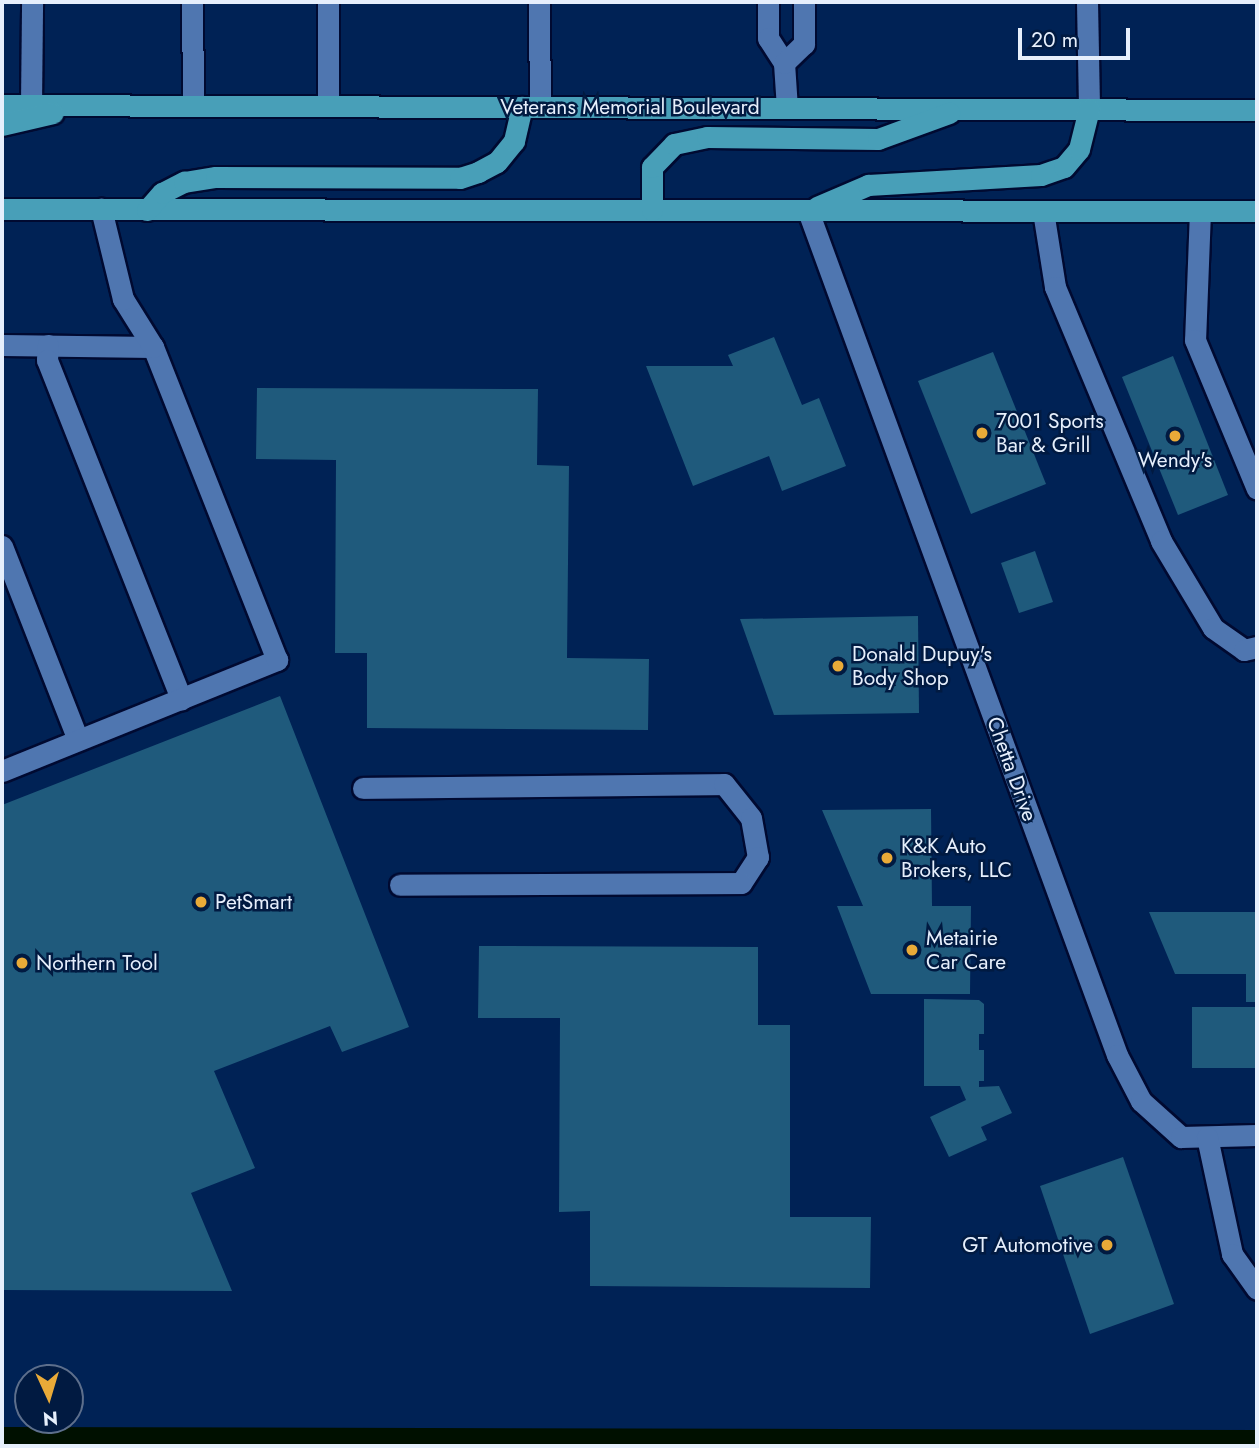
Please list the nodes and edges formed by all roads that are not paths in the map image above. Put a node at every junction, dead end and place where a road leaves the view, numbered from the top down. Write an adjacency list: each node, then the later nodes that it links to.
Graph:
1 (32, 2): 10 (street)
2 (192, 2): 12 (street)
3 (328, 2): 13 (street)
4 (539, 2): 14 (street)
5 (768, 2): 8 (street)
6 (804, 2): 8 (street)
7 (1087, 2): 17 (street)
8 (784, 63): 15 (street)
9 (2, 104): 10 (main road, Veterans Memorial Boulevard)
10 (31, 105): 11 (main road, Veterans Memorial Boulevard)
11 (85, 105): 12 (main road, Veterans Memorial Boulevard); 19 (main road)
12 (193, 105): 13 (main road, Veterans Memorial Boulevard)
13 (328, 106): 14 (main road, Veterans Memorial Boulevard)
14 (531, 107): 15 (main road, Veterans Memorial Boulevard); 22 (main road)
15 (787, 108): 16 (main road, Veterans Memorial Boulevard)
16 (960, 109): 17 (main road, Veterans Memorial Boulevard); 23 (main road)
17 (1088, 109): 18 (main road, Veterans Memorial Boulevard); 24 (main road)
18 (1257, 110)
19 (2, 125)
20 (2, 209): 21 (main road)
21 (101, 209): 22 (main road); 30 (street)
22 (147, 210): 23 (main road)
23 (652, 211): 24 (main road)
24 (808, 211): 25 (main road); 40 (street, Chetta Drive)
25 (1043, 211): 26 (main road); 33 (street)
26 (1200, 211): 27 (main road); 31 (street)
27 (1257, 211)
28 (2, 345): 29 (street)
29 (48, 345): 30 (street); 34 (street)
30 (153, 347): 34 (street)
31 (1257, 489)
32 (2, 547): 35 (street)
33 (1257, 647)
34 (181, 699): 35 (street)
35 (78, 740): 36 (street)
36 (2, 771)
37 (363, 788): 38 (street)
38 (400, 886)
39 (1257, 1135): 40 (street, Chetta Drive)
40 (1207, 1137): 41 (street)
41 (1257, 1289)

